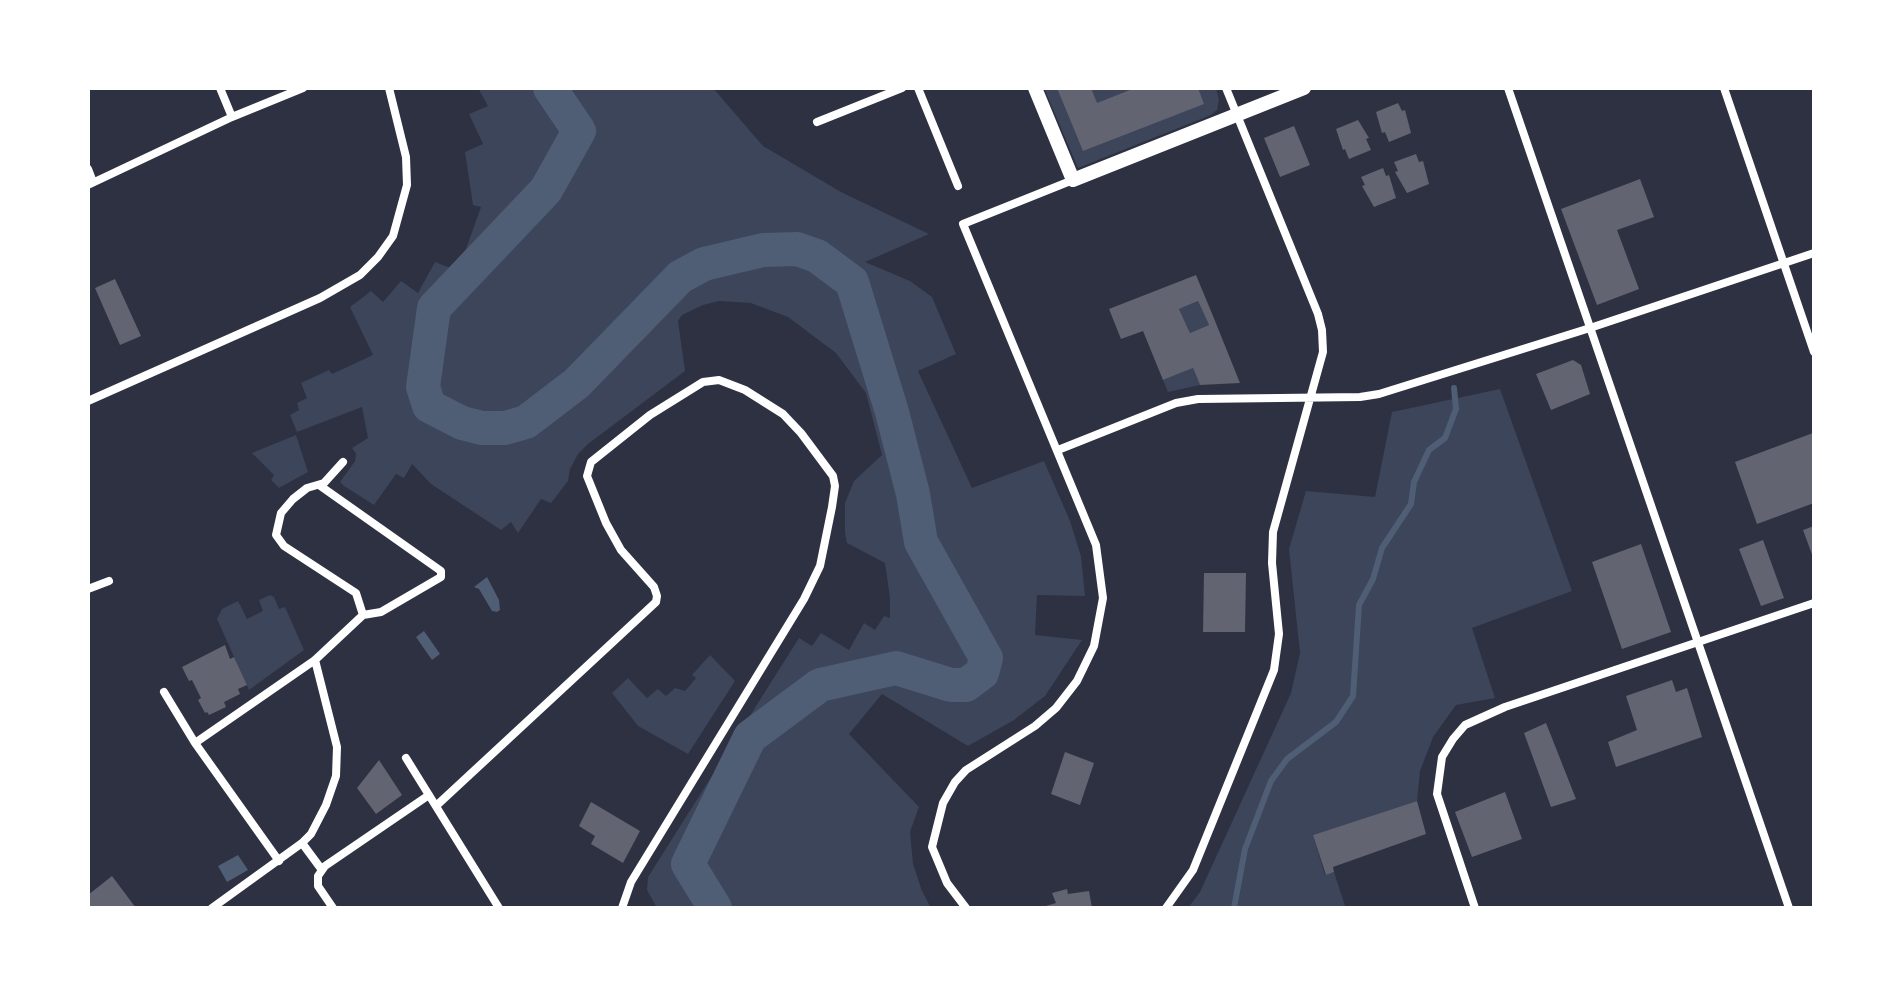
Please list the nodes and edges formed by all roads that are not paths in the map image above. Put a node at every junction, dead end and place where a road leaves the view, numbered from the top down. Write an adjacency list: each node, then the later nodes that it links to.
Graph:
1 (220, 88): 12 (street)
2 (303, 88): 12 (street)
3 (389, 88): 23 (street)
4 (902, 88): 13 (street)
5 (918, 88): 17 (street)
6 (1035, 88): 15 (street)
7 (1226, 88): 11 (street)
8 (1304, 88): 11 (street)
9 (1508, 88): 20 (street)
10 (1724, 88): 19 (street)
11 (1236, 114): 15 (street); 22 (street)
12 (232, 117): 16 (street)
13 (817, 122)
14 (88, 169): 16 (street)
15 (1073, 180): 24 (street)
16 (91, 184)
17 (958, 186)
18 (1814, 253): 19 (street)
19 (1784, 264): 20 (street); 21 (street)
20 (1590, 328): 22 (street); 31 (street)
21 (1814, 352)
22 (1311, 398): 24 (street); 46 (street)
23 (88, 401)
24 (1058, 450): 45 (street)
25 (343, 462): 26 (street)
26 (319, 485): 30 (street); 30 (street)
27 (109, 581): 28 (street)
28 (88, 589)
29 (1814, 603): 31 (street)
30 (363, 615): 32 (street)
31 (1698, 644): 47 (street); 48 (street)
32 (315, 660): 34 (street); 38 (street)
33 (164, 692): 34 (street)
34 (195, 743): 39 (street)
35 (406, 758): 36 (street)
36 (429, 795): 37 (street); 40 (street)
37 (436, 806): 43 (street); 44 (street)
38 (302, 843): 39 (street); 40 (street)
39 (279, 861): 41 (street)
40 (322, 870): 42 (street)
41 (212, 908)
42 (333, 908)
43 (499, 908)
44 (622, 908)
45 (966, 908)
46 (1166, 908)
47 (1475, 908)
48 (1789, 908)

